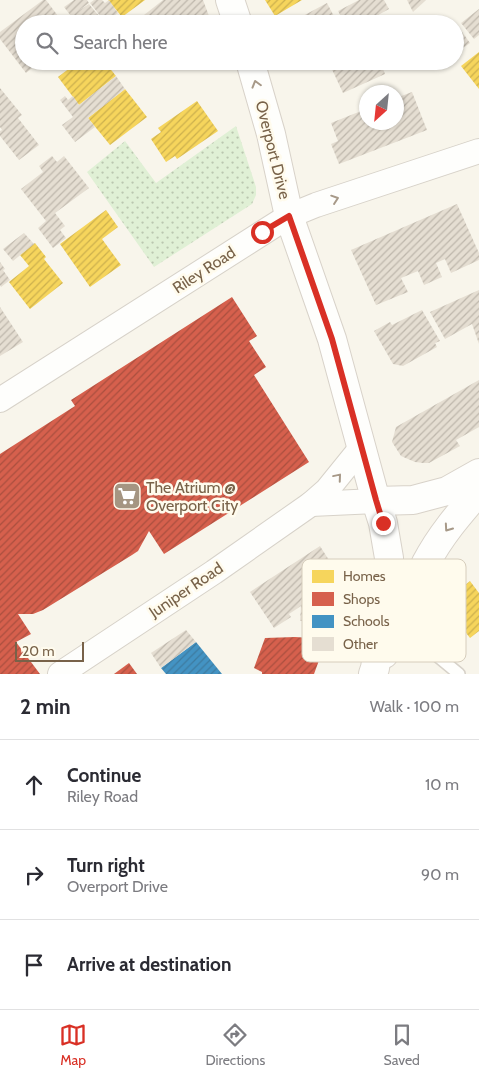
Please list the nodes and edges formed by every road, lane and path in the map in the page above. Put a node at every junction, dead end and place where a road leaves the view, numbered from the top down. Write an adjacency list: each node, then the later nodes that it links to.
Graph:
1 (230, 0): 2 (main road)
2 (235, 15)
3 (253, 70): 5 (main road, Overport Drive, one-way to 3)
4 (479, 151): 5 (street, Riley Road, one-way to 4)
5 (289, 216): 6 (street, Riley Road); 7 (main road, Overport Drive)
6 (0, 400)
7 (362, 448): 10 (main road, Overport Drive); 11 (street, Juniper Road, one-way to 7)
8 (479, 473): 10 (main road)
9 (479, 491): 13 (main road, one-way to 13)
10 (376, 500): 11 (street); 12 (main road, Overport Drive)
11 (311, 504): 15 (street, Juniper Road)
12 (389, 559)
13 (429, 559)
14 (445, 662): 16 (lane)
15 (60, 674)
16 (459, 674)

